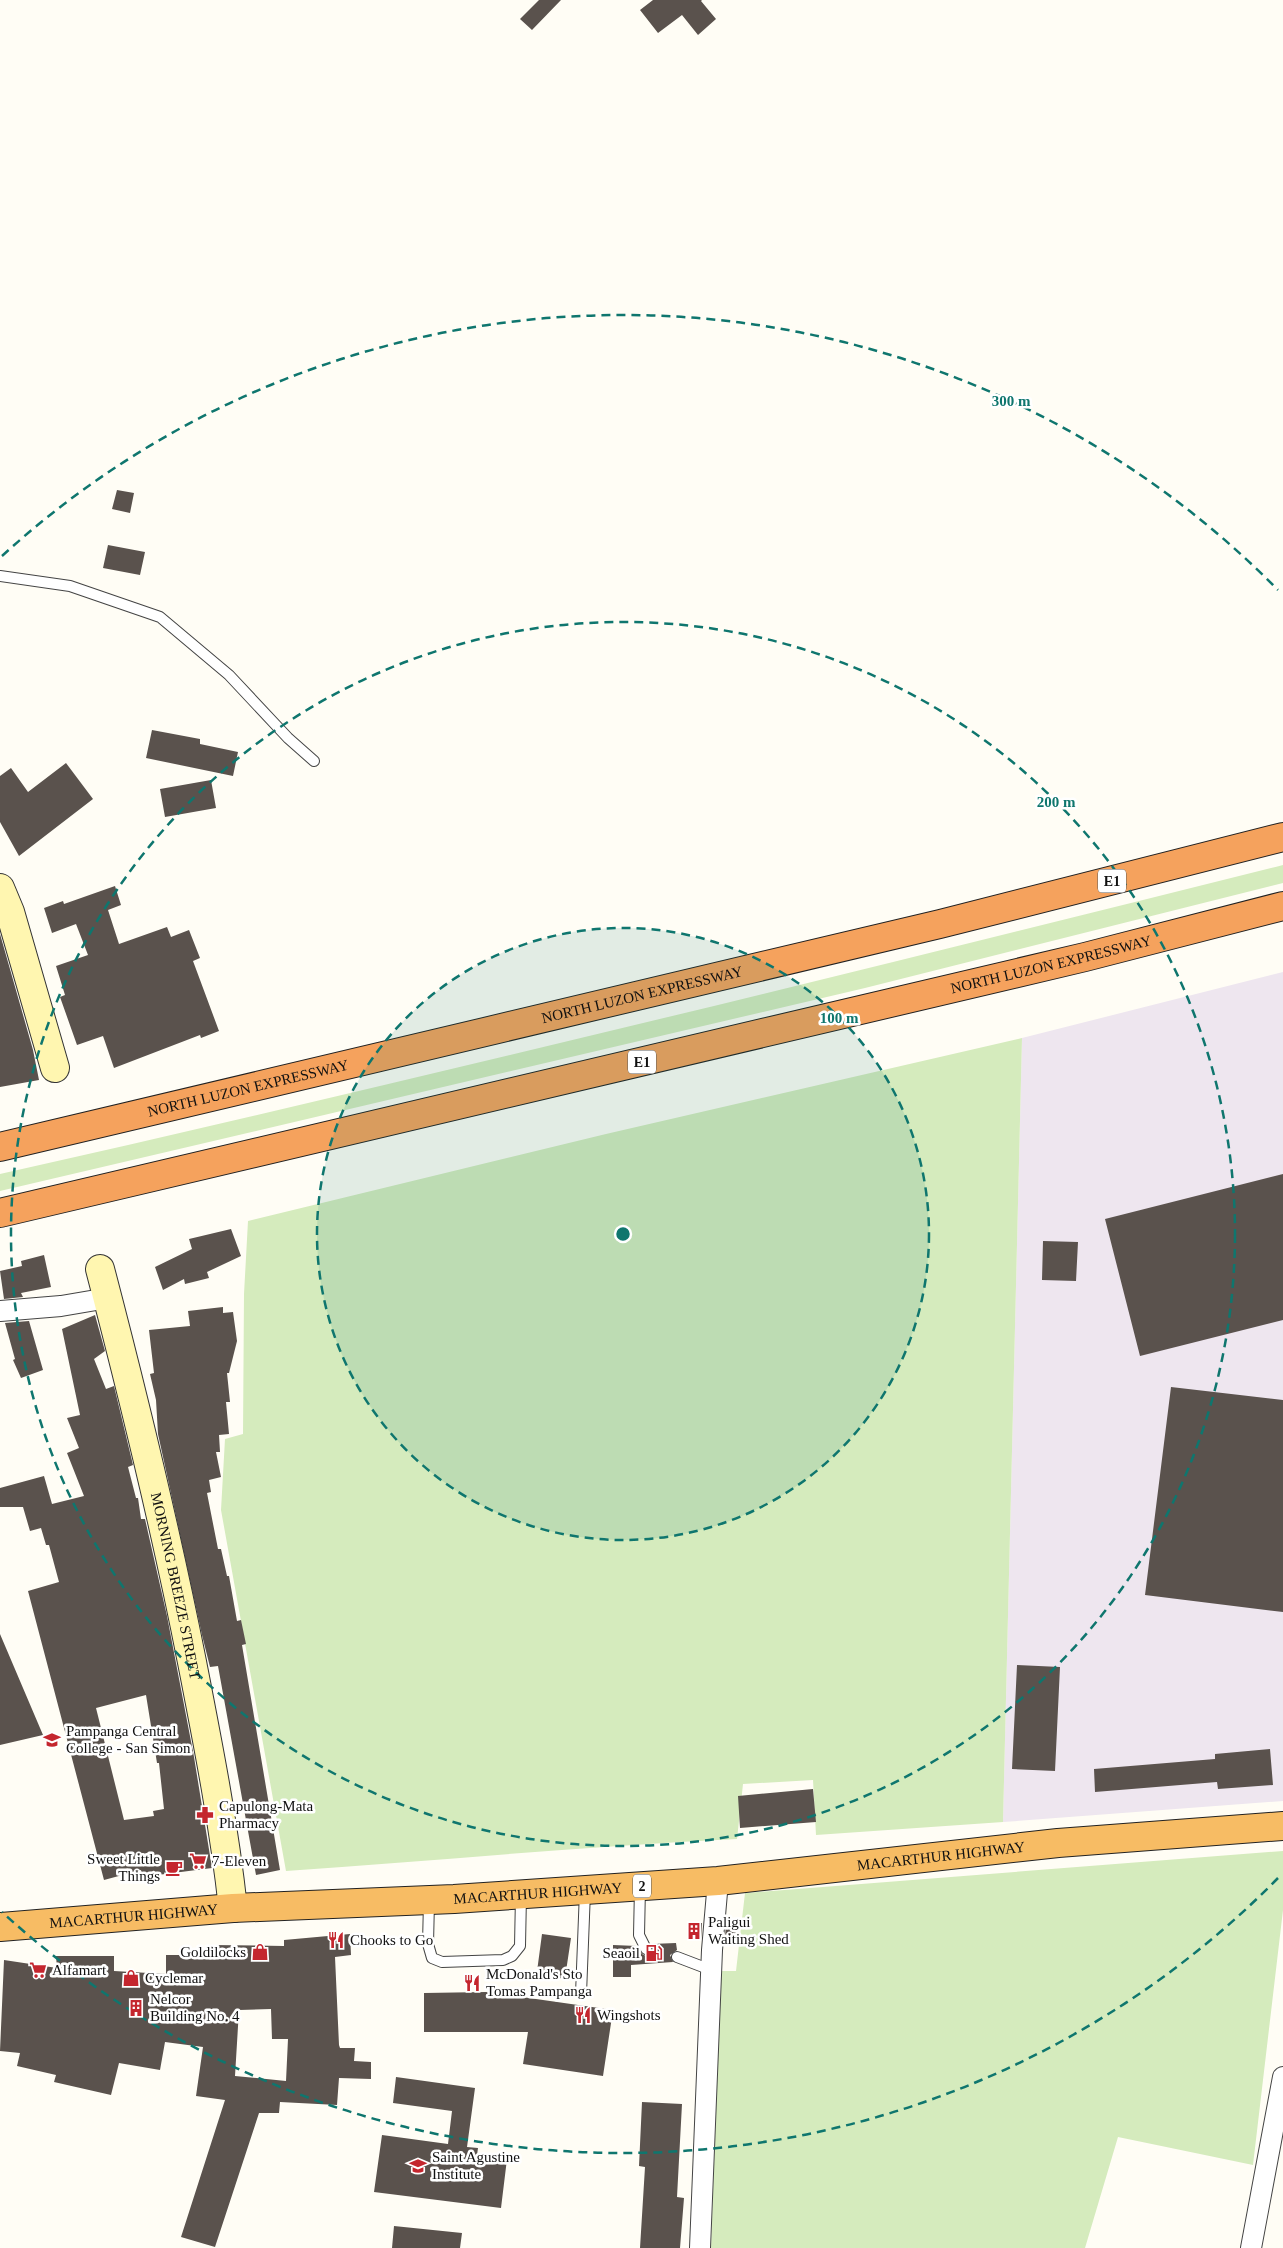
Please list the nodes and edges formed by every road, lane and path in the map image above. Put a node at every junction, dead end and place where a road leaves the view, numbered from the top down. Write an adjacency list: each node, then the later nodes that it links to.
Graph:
1 (0, 576): 2 (lane)
2 (314, 761)
3 (1283, 837): 7 (highway, NORTH LUZON EXPRESSWAY / E1)
4 (0, 888): 6 (main road)
5 (1283, 906): 8 (highway, NORTH LUZON EXPRESSWAY / E1)
6 (55, 1068)
7 (0, 1147)
8 (0, 1212)
9 (100, 1269): 10 (main road, MORNING BREEZE STREET)
10 (108, 1298): 11 (street); 18 (main road, MORNING BREEZE STREET)
11 (0, 1311)
12 (1283, 1826): 13 (highway, MACARTHUR HIGHWAY / 2)
13 (718, 1881): 14 (highway, MACARTHUR HIGHWAY / 2); 22 (street)
14 (640, 1886): 15 (highway, MACARTHUR HIGHWAY / 2); 20 (lane)
15 (585, 1890): 16 (highway, MACARTHUR HIGHWAY / 2); 23 (lane)
16 (521, 1894): 17 (highway, MACARTHUR HIGHWAY / 2); 17 (lane)
17 (430, 1900): 18 (highway, MACARTHUR HIGHWAY / 2)
18 (233, 1908): 19 (highway, MACARTHUR HIGHWAY / 2)
19 (0, 1927)
20 (646, 1949)
21 (677, 1958): 22 (lane)
22 (711, 1970): 25 (street)
23 (581, 1994)
24 (1283, 2077): 26 (street)
25 (700, 2248)
26 (1251, 2248)

